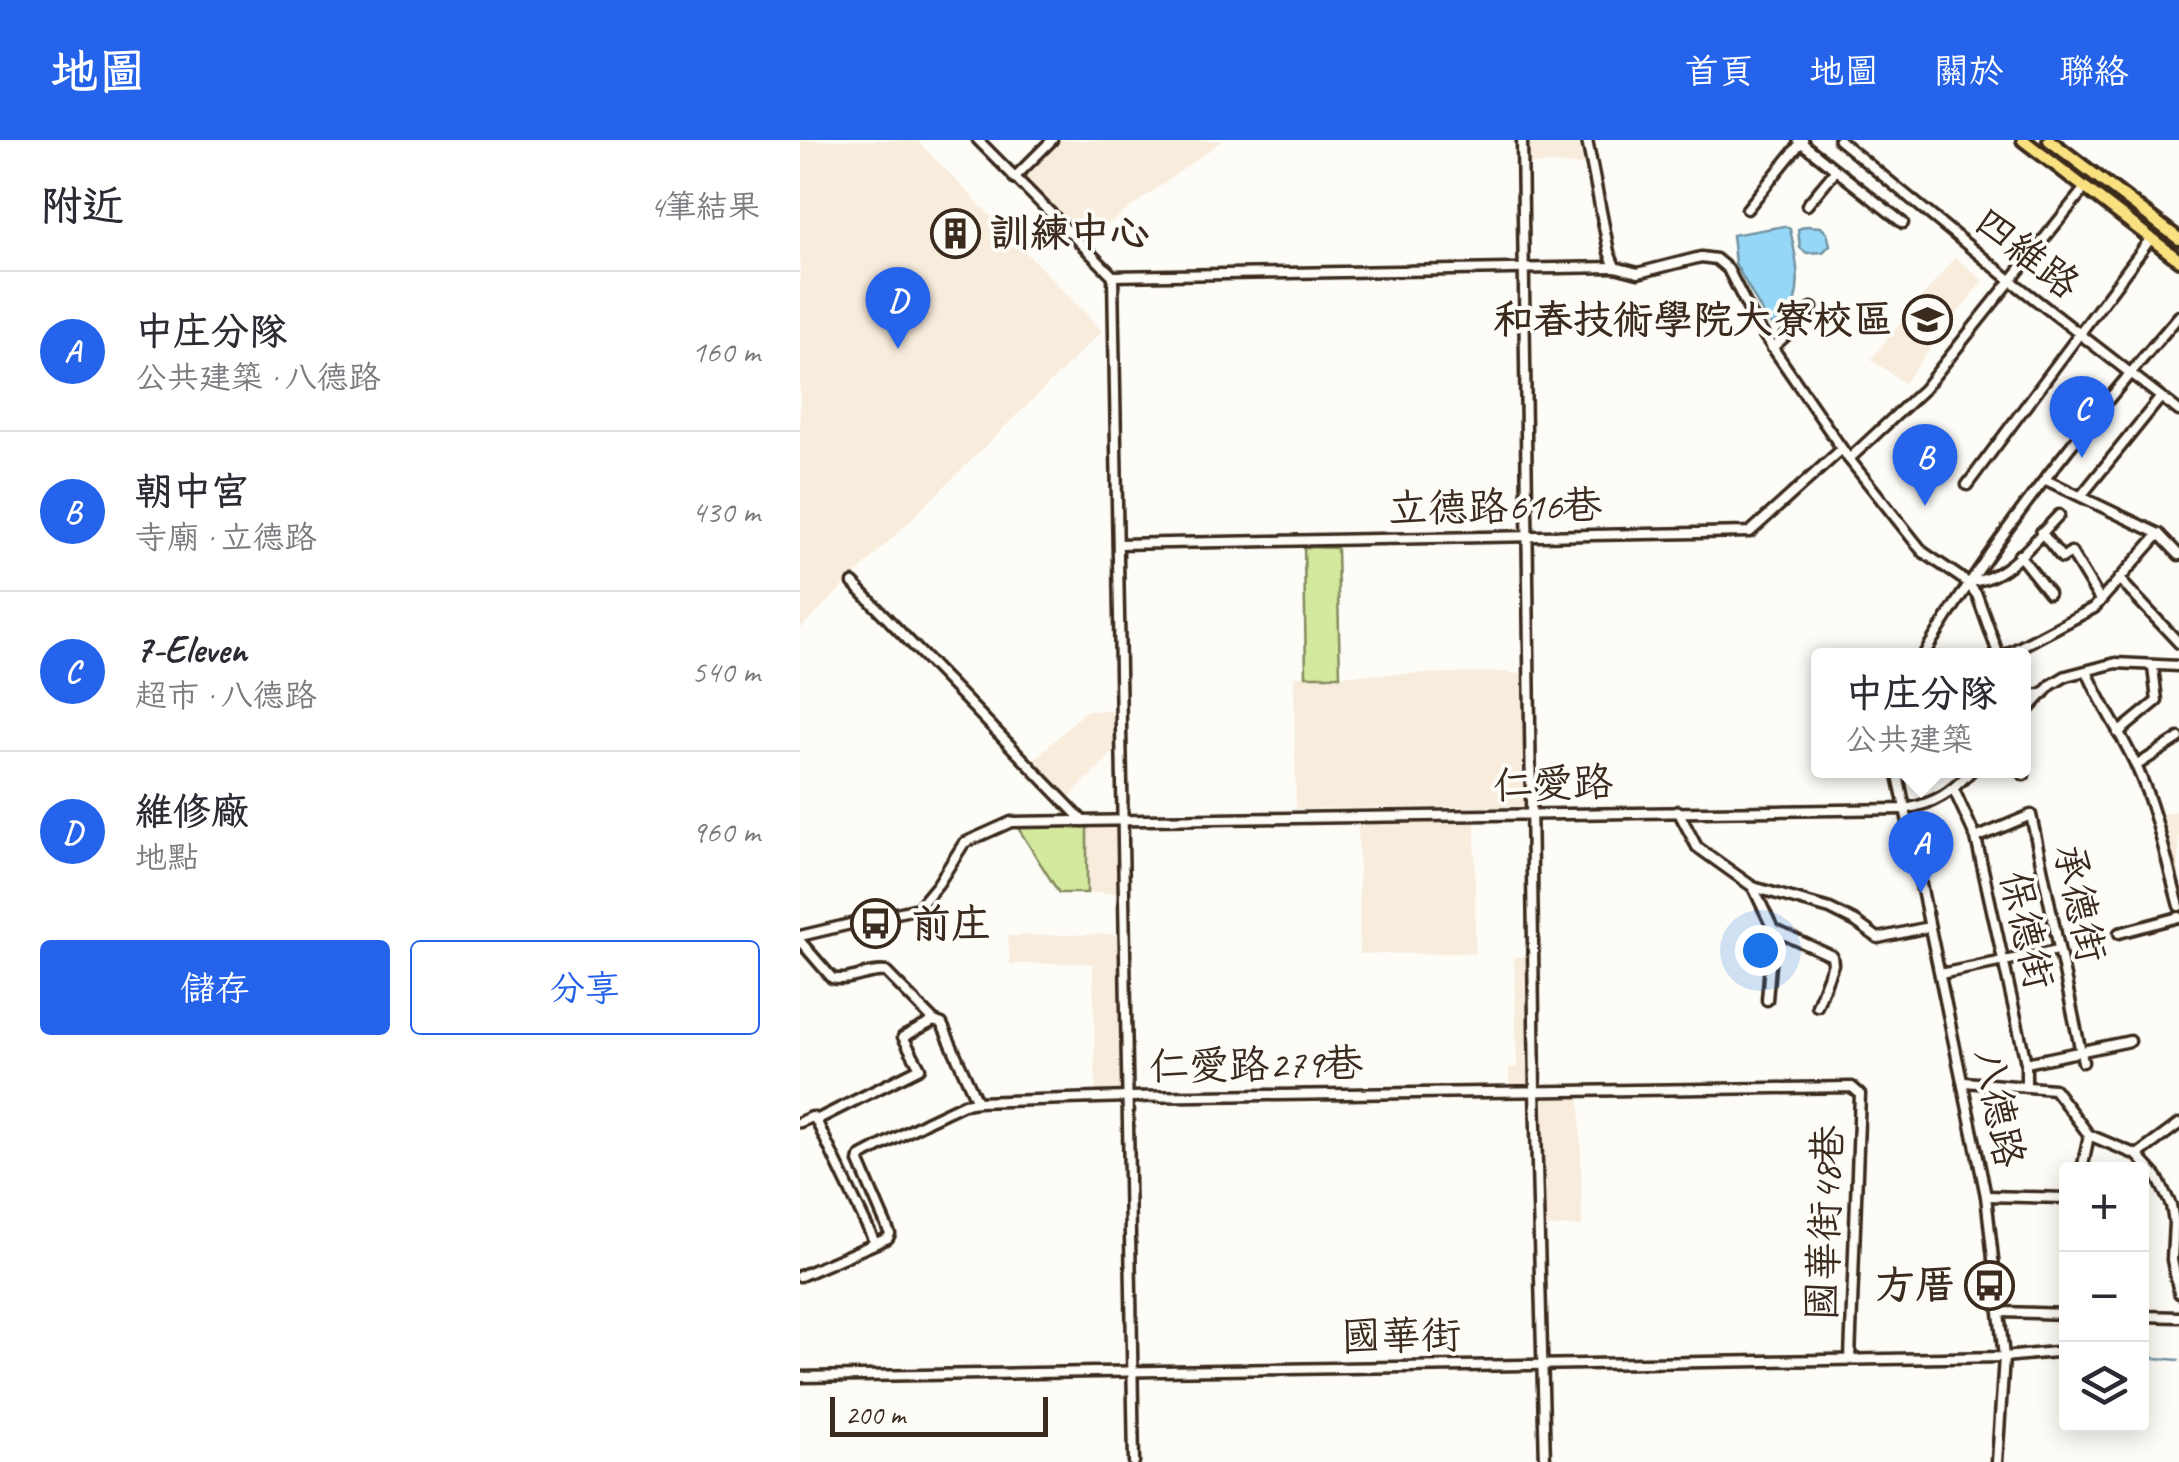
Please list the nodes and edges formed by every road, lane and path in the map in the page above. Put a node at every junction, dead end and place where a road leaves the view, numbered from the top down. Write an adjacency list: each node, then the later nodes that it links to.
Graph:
1 (978, 140): 10 (street)
2 (1052, 140): 10 (street)
3 (1522, 140): 19 (street)
4 (1587, 140): 18 (street)
5 (1839, 140): 21 (street, 四維路)
6 (2023, 140): 11 (main road)
7 (2049, 140): 16 (main road)
8 (1801, 141): 9 (street); 13 (street)
9 (1836, 170): 12 (street); 14 (street)
10 (1014, 178): 20 (street)
11 (2084, 189): 15 (main road); 21 (street)
12 (1808, 205)
13 (1746, 209)
14 (1904, 223)
15 (2151, 238): 17 (main road); 24 (street)
16 (2179, 239)
17 (2179, 260)
18 (1614, 267): 19 (street); 25 (street)
19 (1523, 268): 20 (street); 37 (street)
20 (1112, 276): 38 (street)
21 (2008, 279): 24 (street, 四維路); 30 (street)
22 (1812, 308): 25 (street)
23 (2179, 316): 26 (street)
24 (2080, 334): 26 (street, 四維路); 32 (street)
25 (1772, 348): 29 (street)
26 (2130, 373): 27 (street, 四維路); 31 (street)
27 (2161, 397): 28 (street, 四維路); 33 (street)
28 (2179, 411)
29 (1842, 449): 30 (street); 37 (street, 立德路616巷)
30 (1849, 459): 42 (street)
31 (2046, 480): 33 (street); 42 (street)
32 (1967, 486)
33 (2081, 496): 36 (street)
34 (2059, 514): 35 (street)
35 (2041, 532): 40 (street); 45 (street)
36 (2159, 534): 39 (street); 41 (street)
37 (1528, 537): 38 (street, 立德路616巷); 64 (street)
38 (1118, 544): 65 (street)
39 (2179, 554)
40 (2018, 555): 42 (street); 44 (street)
41 (2119, 579): 45 (street); 46 (street)
42 (1967, 582): 47 (street); 48 (street)
43 (853, 583): 66 (street)
44 (2048, 594)
45 (2100, 600): 49 (street)
46 (2179, 643)
47 (1928, 648)
48 (1998, 648)
49 (2016, 648)
50 (2179, 666): 51 (street)
51 (2153, 667): 52 (street); 56 (street)
52 (2088, 671): 54 (street); 56 (street)
53 (2031, 694): 54 (street)
54 (2043, 694): 55 (street)
55 (2031, 707)
56 (2118, 733): 58 (street)
57 (2179, 738): 58 (street)
58 (2136, 766): 69 (street)
59 (1898, 778): 62 (street, 八德路)
60 (1965, 778): 61 (street, 仁愛路)
61 (1954, 790): 62 (street, 仁愛路); 67 (street, 保德街)
62 (1904, 809): 63 (street, 仁愛路); 71 (street, 八德路)
63 (1678, 811): 64 (street, 仁愛路); 68 (street)
64 (1532, 814): 65 (street, 仁愛路); 88 (street)
65 (1122, 820): 66 (street, 仁愛路); 89 (street)
66 (1083, 821): 74 (street, 仁愛路)
67 (1976, 838): 75 (street, 承德街); 76 (street, 保德街)
68 (1753, 887): 71 (street); 72 (street)
69 (2179, 906)
70 (2179, 918): 73 (street)
71 (1929, 927): 77 (street, 八德路)
72 (1772, 929): 78 (street); 79 (street)
73 (2119, 933)
74 (800, 938): 80 (street)
75 (2058, 950): 76 (street); 82 (street, 承德街)
76 (2003, 961): 77 (street); 84 (street, 保德街)
77 (1940, 974): 85 (street, 八德路)
78 (1767, 1000)
79 (1817, 1006)
80 (934, 1021): 90 (street); 91 (street)
81 (2130, 1040): 82 (street)
82 (2081, 1051): 83 (street, 承德街); 84 (street)
83 (2084, 1062)
84 (2026, 1063): 86 (street, 保德街)
85 (1964, 1082): 86 (street); 97 (street, 八德路)
86 (2026, 1087): 94 (street)
87 (1858, 1089): 88 (street, 仁愛路279巷); 108 (street, 國華街48巷)
88 (1535, 1091): 89 (street, 仁愛路279巷); 109 (street)
89 (1129, 1097): 90 (street, 仁愛路279巷); 110 (street)
90 (977, 1102): 99 (street)
91 (816, 1120): 92 (street); 99 (street)
92 (800, 1122)
93 (2179, 1124): 95 (street)
94 (2089, 1134): 95 (street); 96 (street)
95 (2137, 1154): 101 (street)
96 (2084, 1162)
97 (1986, 1196): 98 (street); 102 (street, 八德路)
98 (2059, 1198)
99 (875, 1244): 100 (street)
100 (800, 1276)
101 (2179, 1293)
102 (2001, 1312): 103 (street); 107 (street, 八德路)
103 (2059, 1314)
104 (2149, 1316): 105 (street)
105 (2179, 1317)
106 (2059, 1353): 107 (street, 國華街)
107 (2004, 1357): 108 (street, 國華街); 114 (street, 八德路)
108 (1850, 1359): 109 (street, 國華街)
109 (1543, 1363): 110 (street, 國華街); 113 (street)
110 (1133, 1373): 111 (street, 國華街); 112 (street)
111 (800, 1376)
112 (1134, 1462)
113 (1545, 1462)
114 (1997, 1462)

